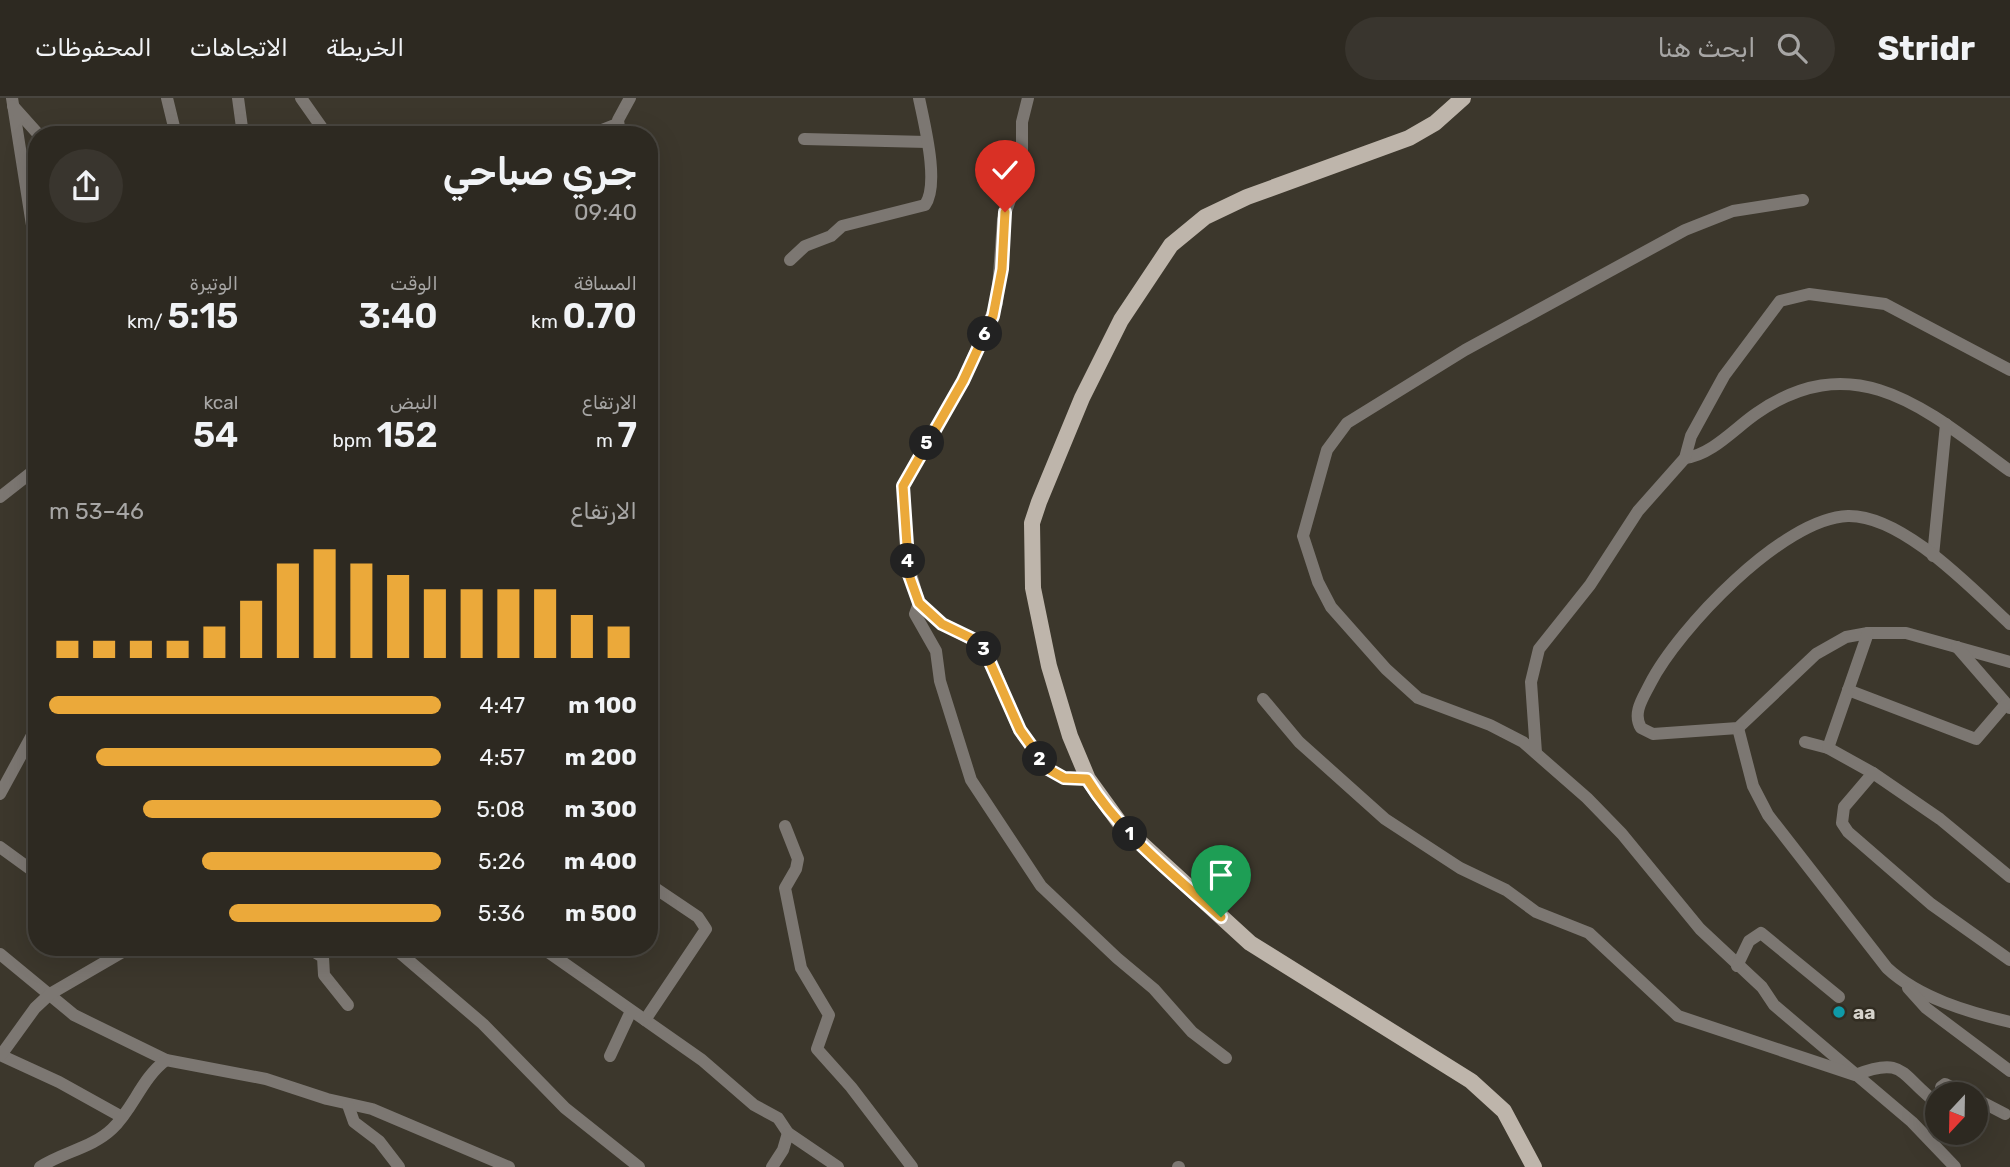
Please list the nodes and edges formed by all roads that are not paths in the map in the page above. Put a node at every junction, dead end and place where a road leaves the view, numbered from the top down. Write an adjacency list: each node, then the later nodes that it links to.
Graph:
1 (167, 98): 10 (street)
2 (238, 98): 11 (street)
3 (301, 98): 12 (street)
4 (630, 98): 13 (street)
5 (919, 98): 15 (street)
6 (1464, 98): 40 (main road)
7 (1021, 100): 26 (street)
8 (13, 102): 9 (street); 16 (street)
9 (32, 126)
10 (174, 126)
11 (242, 126)
12 (321, 126)
13 (620, 126)
14 (803, 139): 15 (street)
15 (927, 142): 18 (street)
16 (28, 199)
17 (1803, 200): 38 (street)
18 (790, 260)
19 (2010, 370): 21 (street)
20 (1946, 424): 21 (street); 22 (street); 25 (street)
21 (1685, 458): 38 (street)
22 (2010, 471)
23 (28, 475): 24 (street)
24 (0, 497)
25 (1933, 556): 27 (street); 34 (street)
26 (919, 603): 40 (street); 65 (street)
27 (2010, 624)
28 (1868, 633): 29 (street); 31 (street); 34 (street)
29 (1957, 646): 30 (street); 33 (street)
30 (2010, 662)
31 (1848, 691): 33 (street); 37 (street)
32 (1263, 699): 68 (street)
33 (2008, 706)
34 (1738, 728): 56 (street)
35 (1805, 742): 37 (street)
36 (28, 743): 41 (street)
37 (1828, 748): 39 (street)
38 (1536, 753): 55 (street)
39 (1873, 773): 45 (street); 54 (street)
40 (1087, 779): 82 (main road)
41 (0, 794)
42 (785, 826): 81 (street)
43 (0, 847): 46 (street)
44 (2010, 858): 45 (street)
45 (1994, 862): 47 (street)
46 (28, 867)
47 (2010, 877)
48 (658, 890): 61 (street)
49 (0, 954): 57 (street)
50 (115, 956): 57 (street)
51 (321, 956): 59 (street)
52 (404, 956): 78 (street)
53 (554, 956): 60 (street)
54 (2010, 960)
55 (1737, 967): 58 (street); 68 (street)
56 (1906, 985): 62 (street); 67 (street)
57 (50, 994): 63 (street); 66 (street)
58 (1839, 997)
59 (348, 1004)
60 (631, 1011): 61 (street); 64 (street)
61 (645, 1020): 74 (street)
62 (2010, 1022)
63 (0, 1055): 73 (street)
64 (610, 1056)
65 (1226, 1058)
66 (166, 1060): 70 (street); 73 (street)
67 (2010, 1071)
68 (1855, 1075): 69 (street); 83 (street)
69 (1925, 1092)
70 (348, 1105): 76 (street); 77 (street)
71 (1988, 1105): 72 (street)
72 (2005, 1114)
73 (122, 1117): 75 (street)
74 (788, 1133): 79 (street); 80 (street)
75 (40, 1167)
76 (399, 1167)
77 (509, 1167)
78 (639, 1167)
79 (772, 1167)
80 (838, 1167)
81 (912, 1167)
82 (1534, 1167)
83 (1955, 1167)

